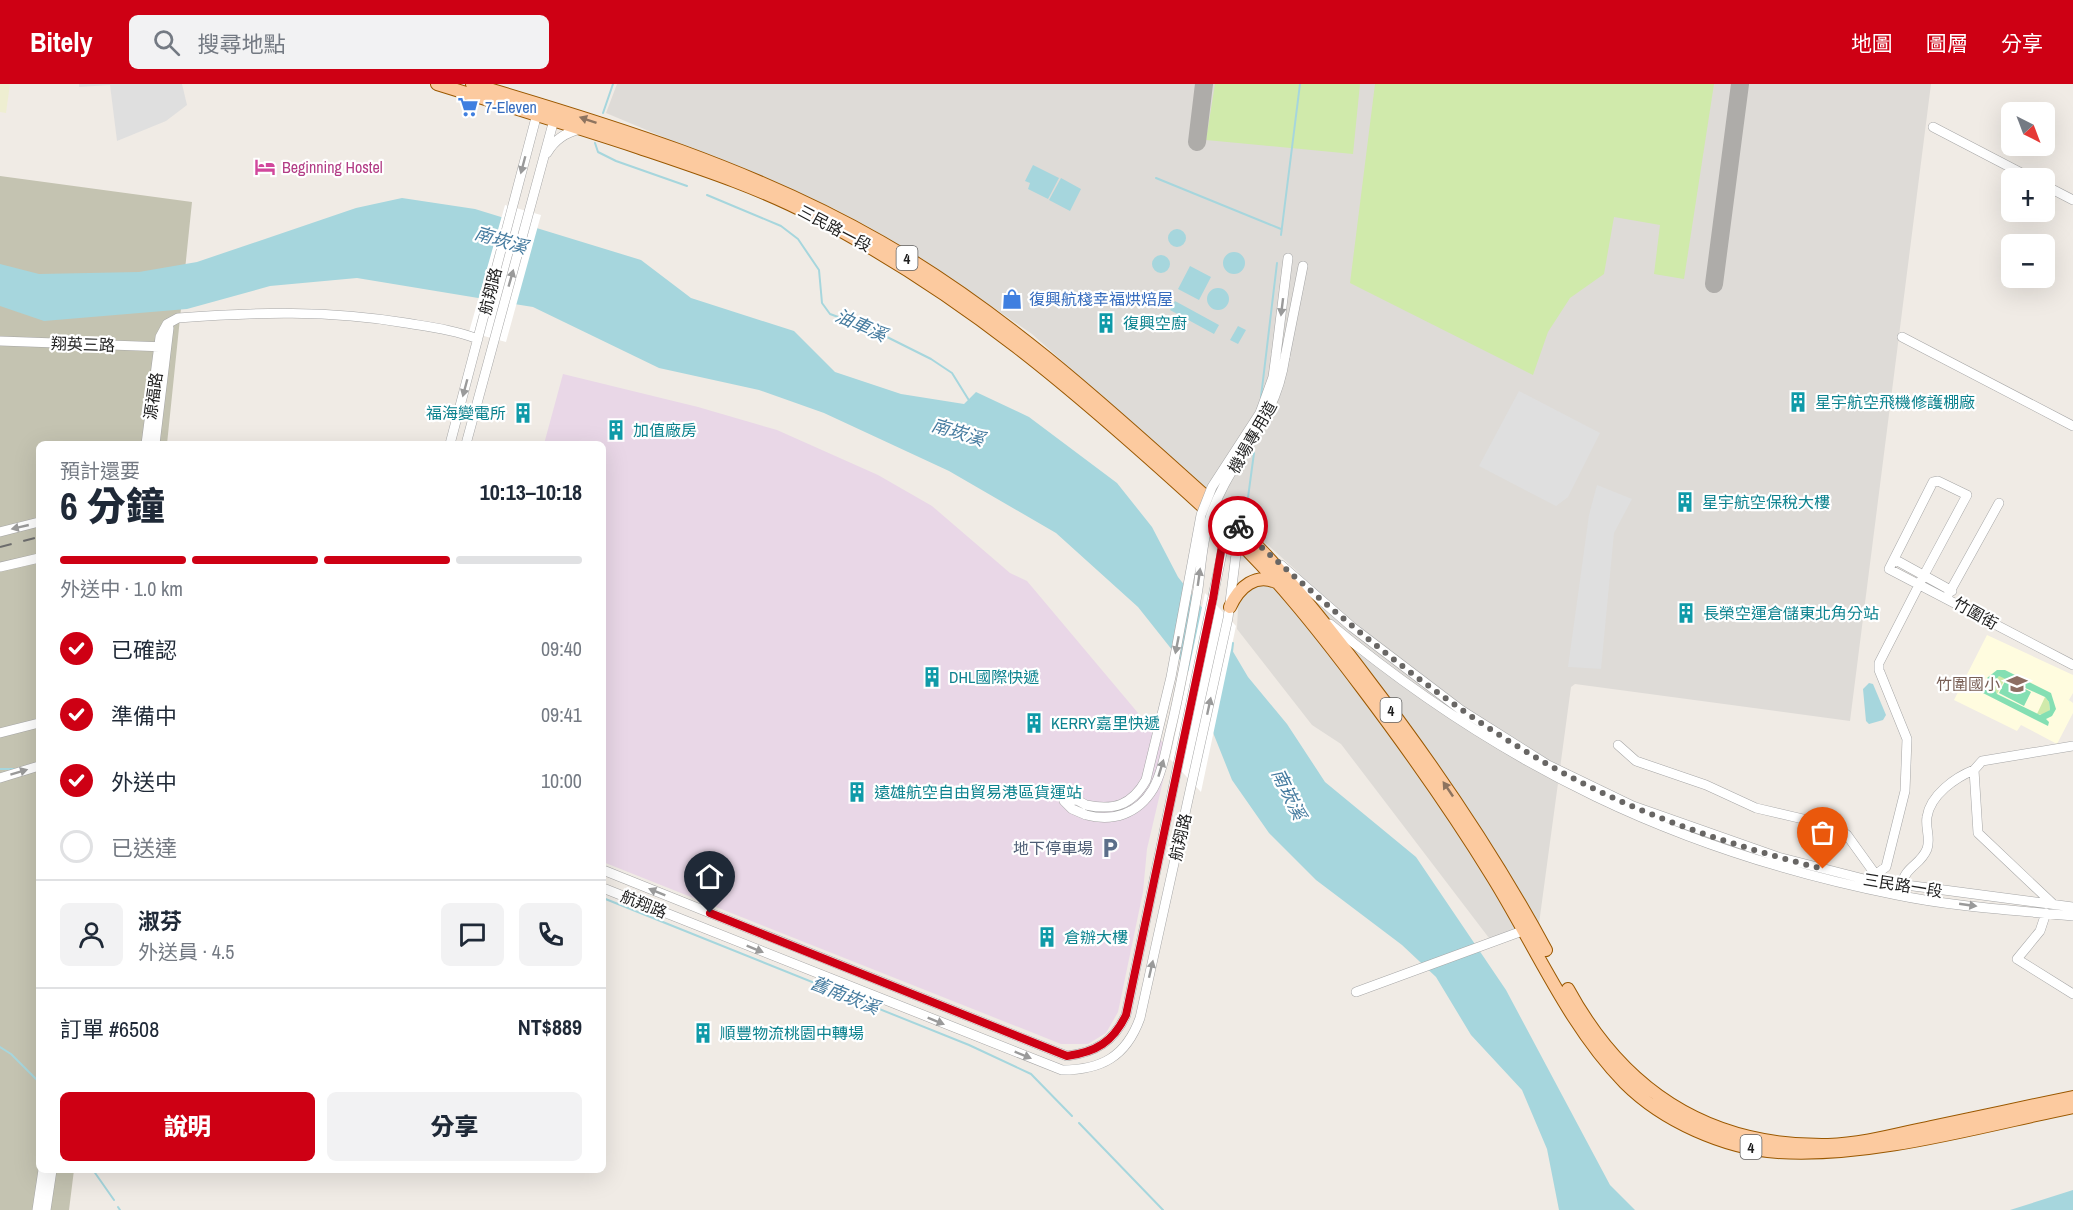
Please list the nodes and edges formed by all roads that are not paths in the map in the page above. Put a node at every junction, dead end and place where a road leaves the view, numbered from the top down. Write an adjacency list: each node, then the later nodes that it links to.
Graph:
1 (437, 84): 3 (main road, 三民路一段 / 4)
2 (472, 84): 3 (main road, 三民路一段 / 4)
3 (538, 110): 4 (main road, 三民路一段 / 4); 13 (street, 航翔路, one-way to 13)
4 (555, 115): 6 (main road, 三民路一段 / 4); 6 (main road, 三民路一段 / 4, one-way to 4); 7 (street, 航翔路)
5 (1933, 127): 8 (street)
6 (581, 129): 7 (street)
7 (543, 160): 22 (street, 航翔路, one-way to 7)
8 (2012, 168)
9 (2055, 191): 10 (street)
10 (2073, 200)
11 (1288, 258): 17 (street, one-way to 17)
12 (1303, 266): 17 (street)
13 (479, 335): 16 (street); 21 (street, 航翔路, one-way to 21)
14 (1902, 337): 18 (street)
15 (0, 341): 16 (street, 翔英三路)
16 (162, 347): 19 (street, 源福路); 20 (street, 源福路)
17 (1281, 356): 45 (street, 機場專用道, bridge)
18 (2073, 426)
19 (146, 441)
20 (155, 441)
21 (451, 441)
22 (467, 441)
23 (1999, 503): 34 (street)
24 (1223, 519): 27 (main road, 三民路一段 / 4); 47 (street, 航翔路, one-way to 47)
25 (36, 523): 26 (street, one-way to 26)
26 (0, 532)
27 (1244, 539): 32 (main road, 4); 35 (main road, 4); 36 (street, 航翔路); 48 (street, 三民路一段)
28 (36, 559): 30 (street)
29 (1894, 559): 31 (street); 31 (street); 33 (street, 竹圍街)
30 (0, 567)
31 (1924, 575): 33 (street); 34 (street)
32 (1280, 583): 36 (main road); 55 (main road, 4)
33 (1919, 585): 34 (street, 竹圍街); 46 (street)
34 (1949, 594): 37 (street, 竹圍街)
35 (1315, 610): 50 (street, 三民路一段); 58 (main road, 4, one-way to 35)
36 (1229, 612): 49 (street, 航翔路, one-way to 36)
37 (2073, 665)
38 (36, 724): 39 (street)
39 (0, 733)
40 (1618, 745): 48 (street)
41 (2073, 746): 43 (street)
42 (36, 767): 44 (street, one-way to 42)
43 (1974, 770): 50 (street); 51 (street)
44 (0, 778)
45 (1086, 810)
46 (1886, 867): 48 (street); 50 (street)
47 (606, 871)
48 (1875, 879): 50 (street, 三民路一段)
49 (606, 889)
50 (1900, 891): 51 (street, 三民路一段); 53 (street, 三民路一段, one-way to 53)
51 (2054, 905): 52 (street, 三民路一段)
52 (2073, 907)
53 (2046, 914): 54 (street, 三民路一段); 57 (street)
54 (2073, 916)
55 (1525, 930): 56 (street); 59 (main road, 4)
56 (1356, 992)
57 (2073, 994)
58 (2073, 1097)
59 (2073, 1107)
60 (43, 1173): 62 (street)
61 (52, 1173): 63 (street)
62 (38, 1210)
63 (46, 1210)

